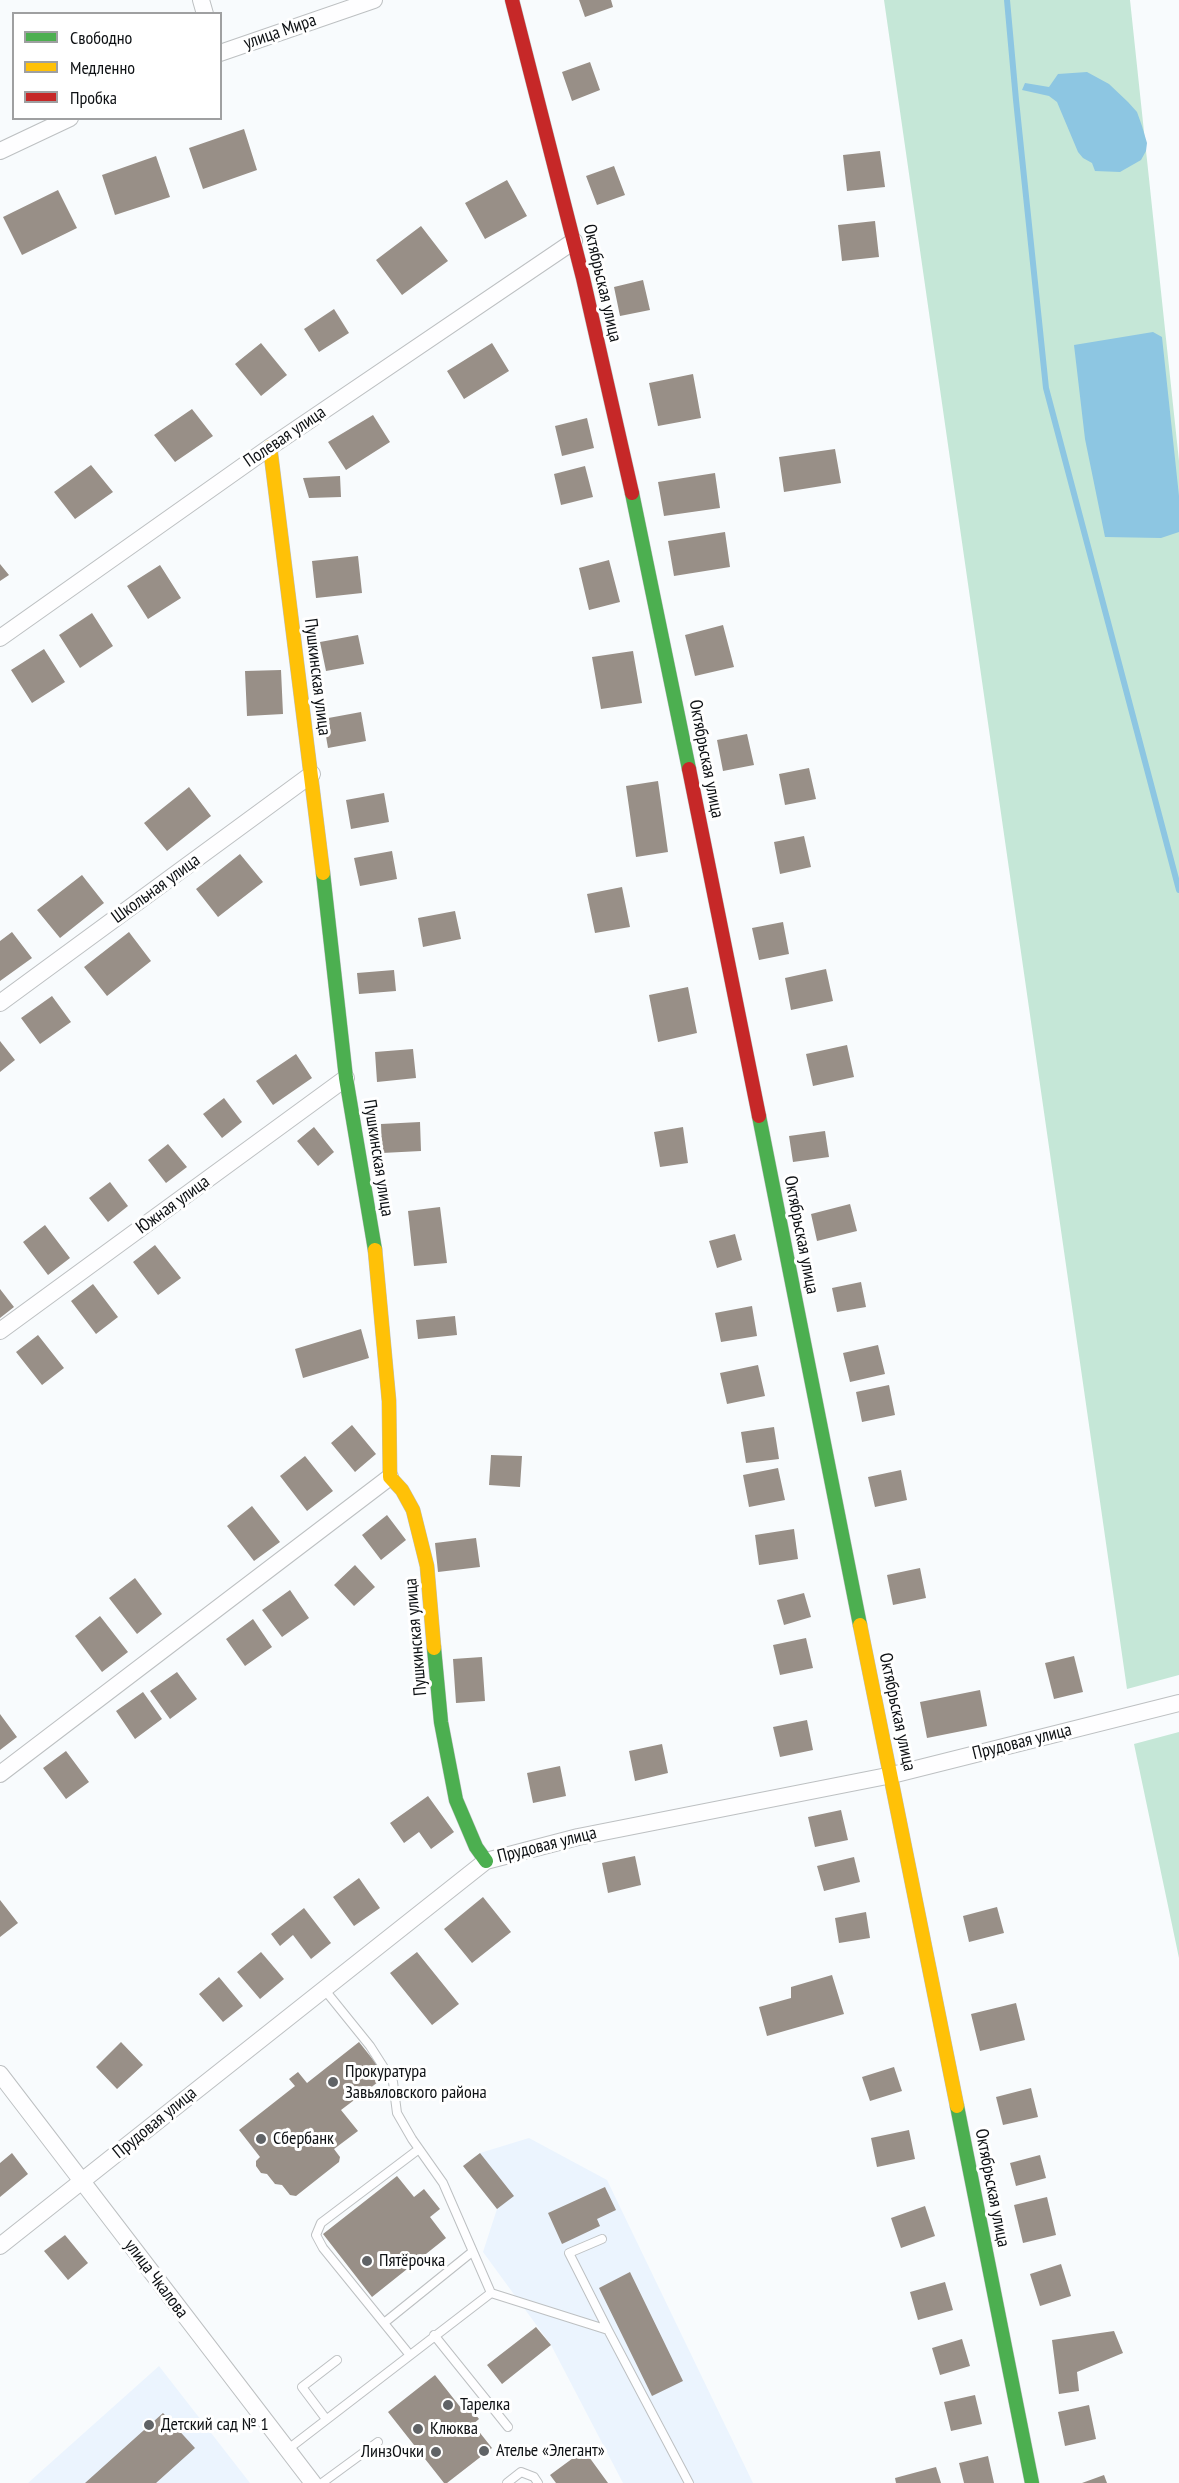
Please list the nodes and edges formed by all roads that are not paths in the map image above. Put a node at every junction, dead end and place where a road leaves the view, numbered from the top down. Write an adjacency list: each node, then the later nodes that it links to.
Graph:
1 (374, 0): 3 (street, улица Мира)
2 (512, 0): 6 (street, Октябрьская улица)
3 (222, 51)
4 (66, 120): 5 (street)
5 (0, 151)
6 (574, 241): 7 (street, Полевая улица); 16 (street, Октябрьская улица)
7 (270, 447): 8 (street, Полевая улица); 9 (street, Пушкинская улица)
8 (0, 638)
9 (312, 774): 10 (street, Школьная улица); 11 (street, Пушкинская улица)
10 (0, 1003)
11 (346, 1078): 12 (street, Южная улица); 13 (street, Пушкинская улица)
12 (0, 1331)
13 (390, 1478): 15 (street); 17 (street, Пушкинская улица)
14 (1179, 1703): 16 (street, Прудовая улица)
15 (0, 1774)
16 (892, 1775): 17 (street, Прудовая улица); 40 (street, Октябрьская улица)
17 (486, 1861): 18 (street, Прудовая улица)
18 (324, 1989): 20 (lane); 21 (street, Прудовая улица)
19 (0, 2074): 21 (street, улица Чкалова)
20 (419, 2149): 24 (lane); 26 (lane)
21 (82, 2181): 23 (street, Прудовая улица); 34 (street, улица Чкалова)
22 (602, 2239): 27 (lane)
23 (0, 2246)
24 (472, 2252): 25 (lane); 26 (lane)
25 (491, 2293): 27 (lane); 28 (lane)
26 (384, 2323): 29 (lane)
27 (608, 2330): 39 (lane)
28 (434, 2335): 29 (lane); 32 (lane)
29 (409, 2354): 31 (lane)
30 (337, 2360): 31 (lane)
31 (326, 2419): 34 (lane)
32 (508, 2427)
33 (378, 2442): 36 (lane)
34 (287, 2450): 35 (street, улица Чкалова)
35 (313, 2483)
36 (322, 2483)
37 (507, 2483): 38 (lane)
38 (538, 2483)
39 (689, 2483)
40 (1032, 2483)

